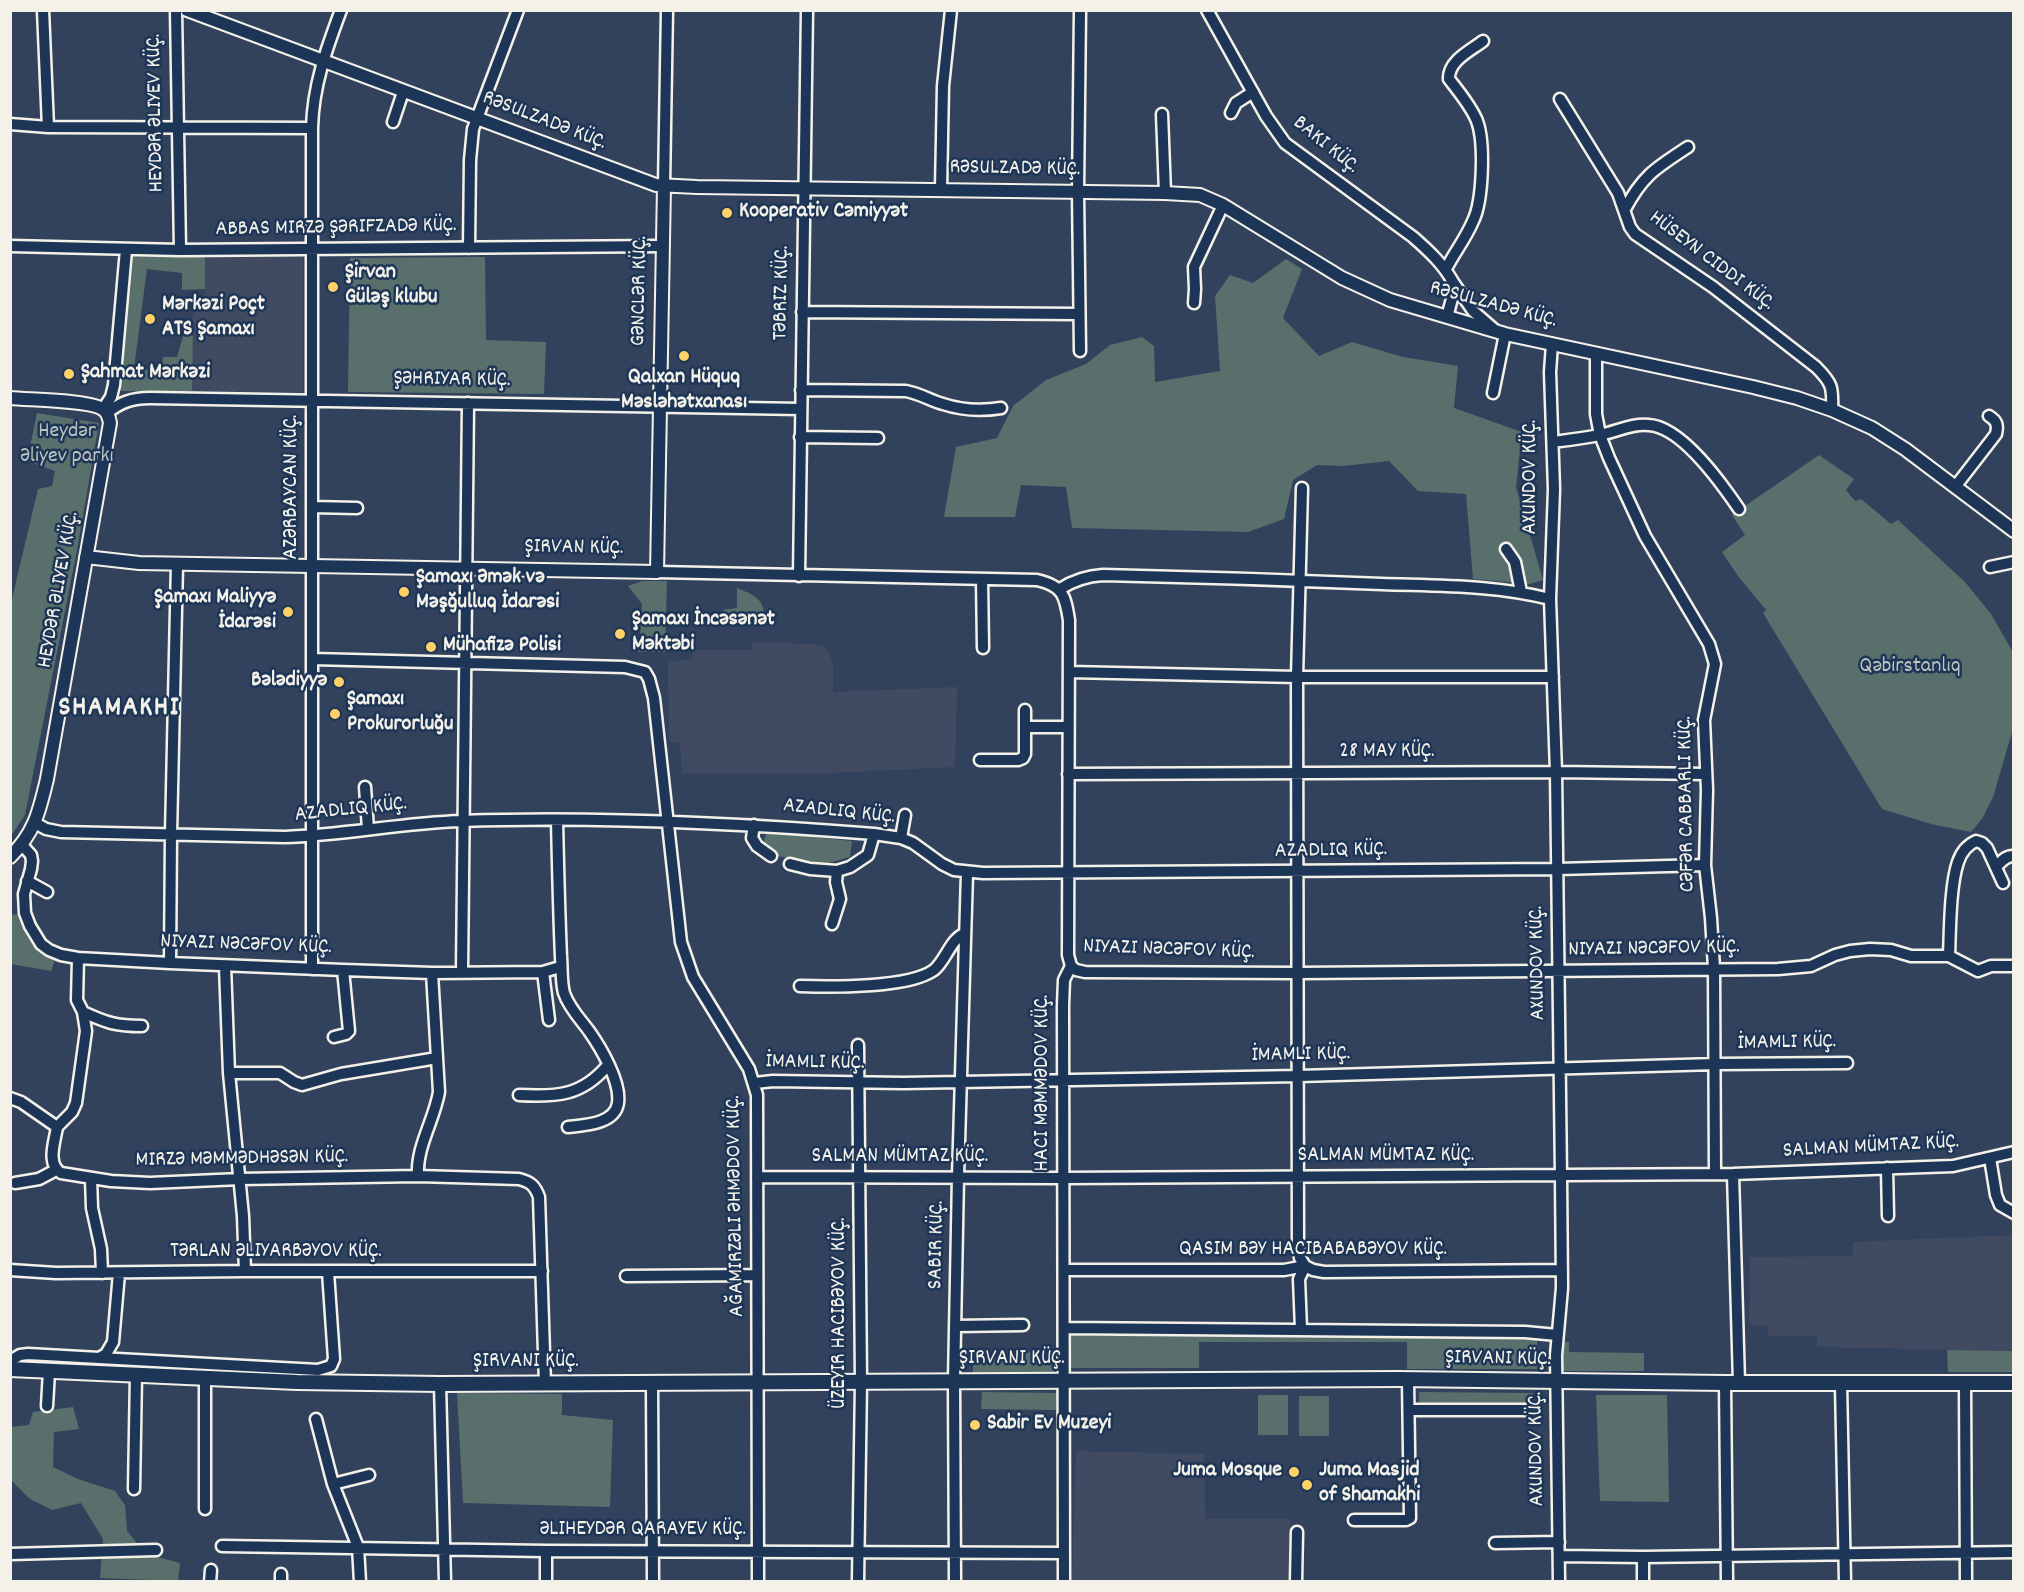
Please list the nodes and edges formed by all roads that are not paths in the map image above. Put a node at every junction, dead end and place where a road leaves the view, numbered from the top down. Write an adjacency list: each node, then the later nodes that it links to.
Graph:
1 (43, 10): 22 (street)
2 (176, 10): 21 (street, HEYDƏR ƏLIYEV KÜÇ.)
3 (187, 10): 12 (street, RƏSULZADƏ KÜÇ.)
4 (341, 10): 12 (street, AZƏRBAYCAN KÜÇ.)
5 (518, 10): 18 (street)
6 (667, 10): 25 (street, GƏNCLƏR KÜÇ.)
7 (807, 10): 26 (street, TƏBRIZ KÜÇ.)
8 (951, 10): 27 (street)
9 (1080, 10): 28 (street)
10 (1207, 10): 14 (street)
11 (1483, 41): 38 (street)
12 (322, 61): 13 (street, RƏSULZADƏ KÜÇ.); 23 (street, AZƏRBAYCAN KÜÇ.)
13 (403, 92): 18 (street, RƏSULZADƏ KÜÇ.); 19 (street)
14 (1253, 92): 16 (street); 38 (street)
15 (1560, 99): 31 (street, HÜSEYN CIDDI KÜÇ.)
16 (1231, 113)
17 (1162, 114): 29 (street)
18 (476, 119): 25 (street, RƏSULZADƏ KÜÇ.); 34 (street)
19 (393, 122)
20 (10, 124): 22 (street)
21 (178, 126): 22 (street); 23 (street); 36 (street, HEYDƏR ƏLIYEV KÜÇ.)
22 (48, 127)
23 (312, 128): 37 (street, AZƏRBAYCAN KÜÇ.)
24 (1688, 147): 31 (street)
25 (664, 186): 26 (street, RƏSULZADƏ KÜÇ.); 33 (street, GƏNCLƏR KÜÇ.)
26 (804, 189): 27 (street, RƏSULZADƏ KÜÇ.); 41 (street, TƏBRIZ KÜÇ.)
27 (941, 190): 28 (street, RƏSULZADƏ KÜÇ.)
28 (1078, 192): 29 (street, RƏSULZADƏ KÜÇ.); 42 (street)
29 (1165, 193): 30 (street, RƏSULZADƏ KÜÇ.)
30 (1223, 205): 40 (street); 43 (street, RƏSULZADƏ KÜÇ.)
31 (1625, 209): 56 (street, HÜSEYN CIDDI KÜÇ.)
32 (10, 246): 35 (street, ABBAS MIRZƏ ŞƏRIFZADƏ KÜÇ.)
33 (663, 246): 34 (street, ABBAS MIRZƏ ŞƏRIFZADƏ KÜÇ.); 53 (street, GƏNCLƏR KÜÇ.)
34 (470, 248): 37 (street, ABBAS MIRZƏ ŞƏRIFZADƏ KÜÇ.)
35 (126, 250): 36 (street, ABBAS MIRZƏ ŞƏRIFZADƏ KÜÇ.); 57 (street, HEYDƏR ƏLIYEV KÜÇ.)
36 (180, 250): 37 (street, ABBAS MIRZƏ ŞƏRIFZADƏ KÜÇ.)
37 (312, 250): 51 (street, AZƏRBAYCAN KÜÇ.)
38 (1446, 270): 39 (street)
39 (1453, 282): 43 (street); 44 (street)
40 (1194, 303)
41 (802, 312): 42 (street); 48 (street, TƏBRIZ KÜÇ.)
42 (1079, 314): 46 (street)
43 (1447, 317): 44 (street, RƏSULZADƏ KÜÇ.)
44 (1501, 332): 45 (street, RƏSULZADƏ KÜÇ.); 49 (street)
45 (1552, 344): 47 (street, RƏSULZADƏ KÜÇ.); 62 (street, AXUNDOV KÜÇ.)
46 (1080, 351)
47 (1596, 354): 56 (street, RƏSULZADƏ KÜÇ.); 59 (street)
48 (801, 390): 54 (street); 55 (street, TƏBRIZ KÜÇ.)
49 (1493, 393)
50 (10, 398): 57 (street)
51 (312, 400): 52 (street, ŞƏHRIYAR KÜÇ.); 57 (street, ŞƏHRIYAR KÜÇ.); 65 (street, AZƏRBAYCAN KÜÇ.)
52 (468, 403): 53 (street, ŞƏHRIYAR KÜÇ.); 75 (street)
53 (660, 406): 55 (street, ŞƏHRIYAR KÜÇ.); 76 (street, GƏNCLƏR KÜÇ.)
54 (1000, 408)
55 (801, 409): 60 (street, TƏBRIZ KÜÇ.)
56 (1832, 410): 63 (street, RƏSULZADƏ KÜÇ.)
57 (105, 411): 70 (street, HEYDƏR ƏLIYEV KÜÇ.)
58 (1989, 416): 63 (street)
59 (1600, 435): 62 (street); 67 (street); 96 (street)
60 (800, 437): 61 (street); 77 (street, TƏBRIZ KÜÇ.)
61 (878, 438)
62 (1553, 442): 82 (street, AXUNDOV KÜÇ.)
63 (1955, 487): 68 (street, RƏSULZADƏ KÜÇ.)
64 (1302, 488): 79 (street)
65 (312, 507): 66 (street); 73 (street, AZƏRBAYCAN KÜÇ.)
66 (357, 508)
67 (1738, 509)
68 (2013, 531)
69 (1506, 549): 81 (street)
70 (86, 557): 72 (street, ŞIRVAN KÜÇ.); 102 (street, HEYDƏR ƏLIYEV KÜÇ.)
71 (2013, 562): 74 (street)
72 (177, 564): 73 (street, ŞIRVAN KÜÇ.); 105 (street)
73 (312, 565): 75 (street, ŞIRVAN KÜÇ.); 84 (street, AZƏRBAYCAN KÜÇ.)
74 (1990, 567)
75 (467, 568): 76 (street, ŞIRVAN KÜÇ.); 85 (street)
76 (657, 572): 77 (street, ŞIRVAN KÜÇ.)
77 (799, 576): 78 (street, ŞIRVAN KÜÇ.)
78 (982, 579): 80 (street, ŞIRVAN KÜÇ.); 83 (street)
79 (1299, 580): 80 (street); 81 (street); 87 (street)
80 (1060, 590): 86 (street)
81 (1521, 592): 82 (street)
82 (1550, 599): 88 (street, AXUNDOV KÜÇ.)
83 (983, 648)
84 (313, 659): 85 (street); 107 (street, AZƏRBAYCAN KÜÇ.)
85 (466, 664): 100 (street, AĞAMIRZƏLI ƏHMƏDOV KÜÇ.); 101 (street)
86 (1068, 672): 87 (street); 91 (street)
87 (1297, 677): 88 (street); 94 (street)
88 (1553, 677): 93 (street, AXUNDOV KÜÇ.)
89 (1025, 710): 90 (street)
90 (1025, 727): 91 (street); 92 (street)
91 (1068, 727): 95 (street)
92 (980, 760)
93 (1556, 772): 94 (street, 28 MAY KÜÇ.); 96 (street, 28 MAY KÜÇ.); 116 (street, AXUNDOV KÜÇ.)
94 (1297, 773): 95 (street, 28 MAY KÜÇ.); 118 (street)
95 (1068, 774): 120 (street)
96 (1706, 774): 114 (street)
97 (365, 787): 104 (street)
98 (904, 815): 108 (street)
99 (557, 820): 100 (street); 101 (street); 132 (street)
100 (666, 820): 103 (street); 156 (street, AĞAMIRZƏLI ƏHMƏDOV KÜÇ.)
101 (464, 821): 104 (street); 137 (street)
102 (35, 823): 105 (street); 109 (street, HEYDƏR ƏLIYEV KÜÇ.)
103 (754, 825): 106 (street); 110 (street)
104 (368, 829): 107 (street)
105 (171, 834): 107 (street); 128 (street)
106 (874, 834): 108 (street); 117 (street)
107 (313, 836): 133 (street, AZƏRBAYCAN KÜÇ.)
108 (901, 838): 119 (street)
109 (22, 845): 112 (street, HEYDƏR ƏLIYEV KÜÇ.); 121 (street, NIYAZI NƏCƏFOV KÜÇ.)
110 (771, 856)
111 (2013, 856): 115 (street)
112 (10, 857)
113 (790, 864): 117 (street)
114 (1705, 865): 116 (street); 134 (street)
115 (1996, 867): 122 (street); 126 (street)
116 (1558, 869): 118 (street); 136 (street, AXUNDOV KÜÇ.)
117 (837, 871): 124 (street)
118 (1298, 872): 120 (street); 140 (street)
119 (966, 873): 120 (street); 125 (street, SABIR KÜÇ.)
120 (1068, 874): 130 (street)
121 (27, 881): 123 (street); 127 (street, NIYAZI NƏCƏFOV KÜÇ.)
122 (2003, 883)
123 (47, 892)
124 (832, 924)
125 (964, 934): 141 (street); 155 (street, SABIR KÜÇ.)
126 (1948, 956): 131 (street, NIYAZI NƏCƏFOV KÜÇ.); 134 (street, NIYAZI NƏCƏFOV KÜÇ.)
127 (78, 958): 128 (street, NIYAZI NƏCƏFOV KÜÇ.); 142 (street)
128 (170, 963): 129 (street, NIYAZI NƏCƏFOV KÜÇ.)
129 (225, 966): 133 (street, NIYAZI NƏCƏFOV KÜÇ.); 152 (street)
130 (1071, 966): 140 (street, NIYAZI NƏCƏFOV KÜÇ.); 154 (street)
131 (2013, 966)
132 (560, 967): 138 (street, NIYAZI NƏCƏFOV KÜÇ.); 149 (street)
133 (312, 969): 135 (street, NIYAZI NƏCƏFOV KÜÇ.)
134 (1714, 969): 136 (street, NIYAZI NƏCƏFOV KÜÇ.); 150 (street)
135 (343, 970): 139 (street, NIYAZI NƏCƏFOV KÜÇ.); 145 (street)
136 (1558, 970): 140 (street, NIYAZI NƏCƏFOV KÜÇ.); 151 (street, AXUNDOV KÜÇ.)
137 (462, 972): 138 (street, NIYAZI NƏCƏFOV KÜÇ.); 139 (street, NIYAZI NƏCƏFOV KÜÇ.)
138 (543, 972): 143 (street)
139 (432, 973): 147 (street)
140 (1299, 973): 153 (street)
141 (800, 986)
142 (83, 1012): 144 (street); 160 (street)
143 (549, 1020)
144 (142, 1026)
145 (334, 1037)
146 (858, 1044): 157 (street)
147 (437, 1058): 152 (street); 168 (street)
148 (1848, 1063): 150 (street)
149 (608, 1065): 158 (street); 161 (street)
150 (1716, 1065): 151 (street); 166 (street)
151 (1560, 1070): 153 (street); 171 (street, AXUNDOV KÜÇ.)
152 (230, 1073): 175 (street)
153 (1299, 1076): 154 (street); 170 (street)
154 (1063, 1080): 155 (street); 176 (street)
155 (960, 1082): 157 (street); 173 (street, SABIR KÜÇ.)
156 (755, 1083): 157 (street); 172 (street, AĞAMIRZƏLI ƏHMƏDOV KÜÇ.)
157 (857, 1084): 169 (street)
158 (519, 1095)
159 (10, 1098): 160 (street)
160 (57, 1127): 165 (street)
161 (568, 1127)
162 (2013, 1152): 163 (street, SALMAN MÜMTAZ KÜÇ.)
163 (1990, 1158): 164 (street, SALMAN MÜMTAZ KÜÇ.); 178 (street)
164 (1887, 1168): 167 (street, SALMAN MÜMTAZ KÜÇ.); 179 (street)
165 (56, 1170): 174 (street, MIRZƏ MƏMMƏDHƏSƏN KÜÇ.); 177 (street)
166 (1715, 1174): 167 (street, SALMAN MÜMTAZ KÜÇ.); 171 (street, SALMAN MÜMTAZ KÜÇ.)
167 (1733, 1174): 209 (street)
168 (418, 1176): 175 (street, MIRZƏ MƏMMƏDHƏSƏN KÜÇ.); 185 (street, MIRZƏ MƏMMƏDHƏSƏN KÜÇ.)
169 (860, 1176): 172 (street, SALMAN MÜMTAZ KÜÇ.); 173 (street, SALMAN MÜMTAZ KÜÇ.); 205 (street)
170 (1299, 1176): 171 (street, SALMAN MÜMTAZ KÜÇ.); 176 (street, SALMAN MÜMTAZ KÜÇ.); 180 (street)
171 (1561, 1176): 183 (street, AXUNDOV KÜÇ.)
172 (757, 1177): 189 (street, AĞAMIRZƏLI ƏHMƏDOV KÜÇ.)
173 (958, 1177): 176 (street, SALMAN MÜMTAZ KÜÇ.); 192 (street, SABIR KÜÇ.)
174 (91, 1178): 175 (street, MIRZƏ MƏMMƏDHƏSƏN KÜÇ.); 187 (street)
175 (240, 1179): 184 (street)
176 (1063, 1179): 182 (street)
177 (15, 1183)
178 (2013, 1213)
179 (1888, 1216)
180 (1305, 1266): 182 (street); 183 (street); 194 (street)
181 (10, 1270): 187 (street, TƏRLAN ƏLIYARBƏYOV KÜÇ.)
182 (1065, 1270): 193 (street)
183 (1562, 1270): 195 (street, AXUNDOV KÜÇ.)
184 (245, 1271): 186 (street, TƏRLAN ƏLIYARBƏYOV KÜÇ.); 188 (street, TƏRLAN ƏLIYARBƏYOV KÜÇ.)
185 (542, 1271): 186 (street, TƏRLAN ƏLIYARBƏYOV KÜÇ.); 213 (street)
186 (328, 1272): 196 (street)
187 (102, 1273): 188 (street, TƏRLAN ƏLIYARBƏYOV KÜÇ.)
188 (119, 1273): 196 (street)
189 (757, 1275): 190 (street); 208 (street, AĞAMIRZƏLI ƏHMƏDOV KÜÇ.)
190 (626, 1276)
191 (1023, 1325): 192 (street)
192 (956, 1326): 203 (street, SABIR KÜÇ.)
193 (1065, 1328): 194 (street); 204 (street)
194 (1301, 1329): 195 (street)
195 (1557, 1335): 206 (street, AXUNDOV KÜÇ.)
196 (99, 1358): 197 (street)
197 (10, 1360)
198 (10, 1369): 199 (main road, ŞIRVANI KÜÇ.)
199 (49, 1371): 200 (main road, ŞIRVANI KÜÇ.); 215 (street)
200 (136, 1375): 201 (main road, ŞIRVANI KÜÇ.); 221 (street)
201 (205, 1378): 212 (main road, ŞIRVANI KÜÇ.); 222 (street)
202 (1408, 1380): 204 (main road, ŞIRVANI KÜÇ.); 206 (main road, ŞIRVANI KÜÇ.); 216 (street)
203 (954, 1381): 204 (main road, ŞIRVANI KÜÇ.); 205 (main road, ŞIRVANI KÜÇ.); 236 (street, SABIR KÜÇ.)
204 (1064, 1381): 237 (street)
205 (861, 1382): 208 (main road, ŞIRVANI KÜÇ.); 234 (street)
206 (1556, 1382): 209 (main road, ŞIRVANI KÜÇ.); 225 (street, AXUNDOV KÜÇ.)
207 (652, 1383): 208 (main road, ŞIRVANI KÜÇ.); 213 (main road, ŞIRVANI KÜÇ.); 231 (street)
208 (757, 1383): 233 (street, AĞAMIRZƏLI ƏHMƏDOV KÜÇ.)
209 (1732, 1383): 214 (main road, ŞIRVANI KÜÇ.); 242 (street)
210 (1965, 1383): 211 (main road, ŞIRVANI KÜÇ.); 214 (main road, ŞIRVANI KÜÇ.); 238 (street)
211 (2013, 1383)
212 (440, 1384): 213 (main road, ŞIRVANI KÜÇ.); 229 (street)
213 (545, 1384)
214 (1841, 1384): 240 (street)
215 (47, 1406)
216 (1409, 1410): 217 (street); 223 (street)
217 (1527, 1410)
218 (316, 1419): 220 (street)
219 (369, 1475): 220 (street)
220 (333, 1484): 228 (street)
221 (134, 1489)
222 (205, 1509)
223 (1354, 1520)
224 (1297, 1532): 252 (street)
225 (1559, 1542): 226 (street); 241 (street, AXUNDOV KÜÇ.)
226 (1495, 1544)
227 (222, 1546): 228 (street, ƏLIHEYDƏR QARAYEV KÜÇ.)
228 (358, 1547): 229 (street, ƏLIHEYDƏR QARAYEV KÜÇ.); 244 (street)
229 (445, 1548): 232 (street, ƏLIHEYDƏR QARAYEV KÜÇ.); 245 (street)
230 (156, 1550): 239 (street)
231 (652, 1550): 232 (street, ƏLIHEYDƏR QARAYEV KÜÇ.); 233 (street, ƏLIHEYDƏR QARAYEV KÜÇ.); 247 (street)
232 (546, 1551): 246 (street)
233 (758, 1551): 234 (street, ƏLIHEYDƏR QARAYEV KÜÇ.); 248 (street, AĞAMIRZƏLI ƏHMƏDOV KÜÇ.)
234 (858, 1552): 236 (street, ƏLIHEYDƏR QARAYEV KÜÇ.); 249 (street)
235 (2013, 1552): 238 (street)
236 (954, 1553): 237 (street, ƏLIHEYDƏR QARAYEV KÜÇ.); 250 (street, SABIR KÜÇ.)
237 (1064, 1553): 251 (street)
238 (1966, 1553): 240 (street); 257 (street)
239 (10, 1554)
240 (1845, 1555): 242 (street); 256 (street)
241 (1560, 1556): 243 (street); 253 (street, AXUNDOV KÜÇ.)
242 (1726, 1556): 243 (street); 255 (street)
243 (1642, 1557): 254 (street)
244 (360, 1581)
245 (445, 1581)
246 (546, 1581)
247 (653, 1581)
248 (758, 1581)
249 (858, 1581)
250 (955, 1581)
251 (1064, 1581)
252 (1296, 1581)
253 (1559, 1581)
254 (1643, 1581)
255 (1727, 1581)
256 (1845, 1581)
257 (1966, 1581)

